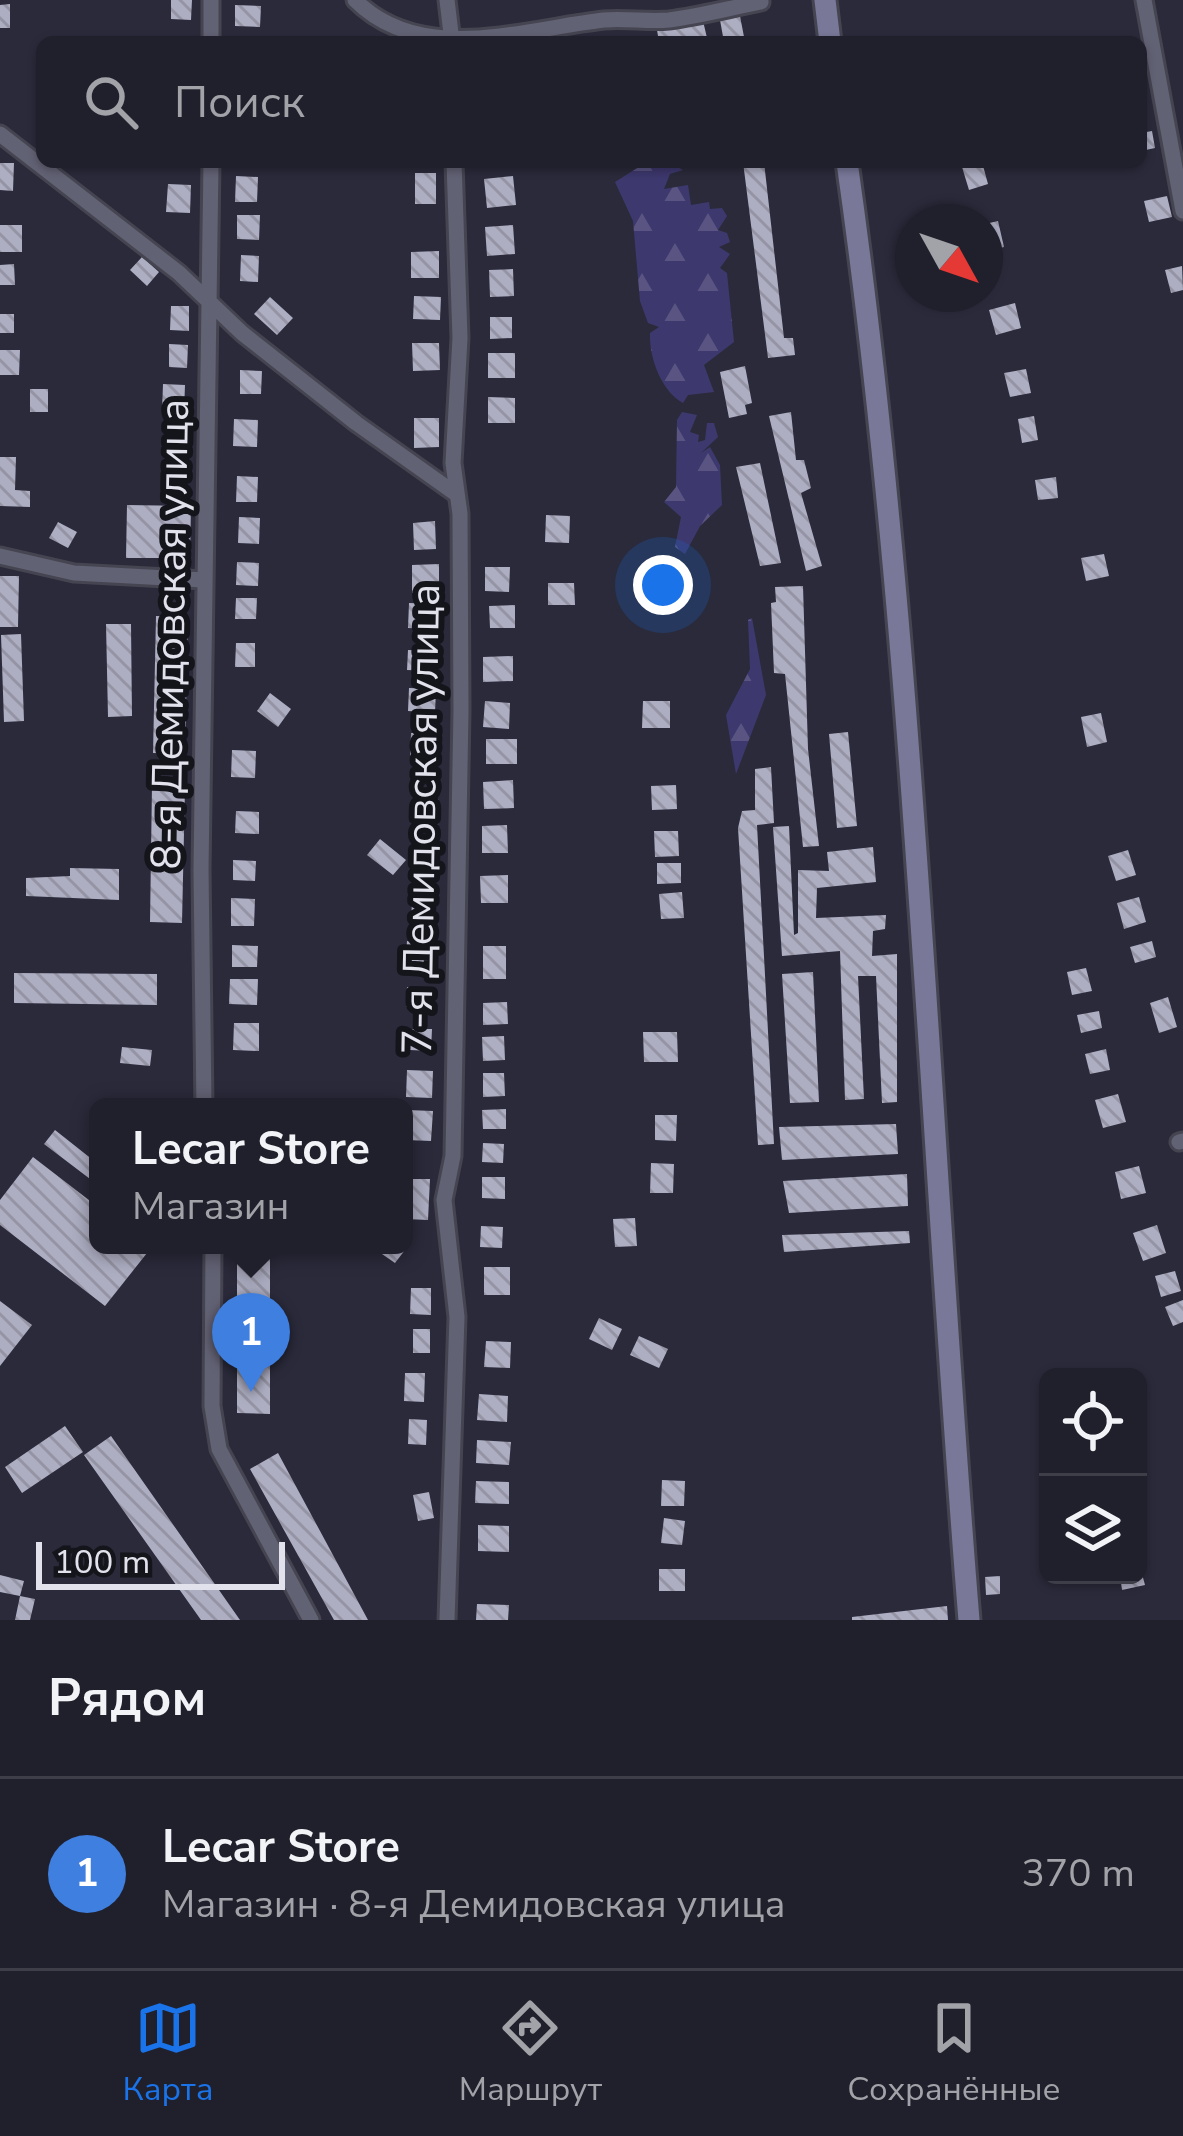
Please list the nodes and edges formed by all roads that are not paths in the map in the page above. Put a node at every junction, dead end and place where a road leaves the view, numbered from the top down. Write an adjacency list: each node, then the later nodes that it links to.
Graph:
1 (211, 0): 7 (street)
2 (355, 0): 8 (street)
3 (447, 0): 9 (street)
4 (824, 0): 11 (main road)
5 (1144, 0): 18 (street)
6 (761, 2): 10 (street)
7 (211, 36)
8 (433, 36)
9 (452, 36)
10 (513, 36)
11 (829, 36)
12 (0, 134): 13 (street)
13 (36, 162)
14 (44, 168): 19 (street)
15 (211, 168): 19 (street, 8-я Демидовская улица)
16 (454, 168): 20 (street, 7-я Демидовская улица)
17 (849, 168): 27 (main road)
18 (1183, 211)
19 (211, 305): 20 (street); 22 (street, 8-я Демидовская улица)
20 (456, 494): 26 (street, 7-я Демидовская улица)
21 (0, 556): 22 (street)
22 (204, 580): 23 (street, 8-я Демидовская улица)
23 (204, 1098)
24 (212, 1254): 25 (street)
25 (311, 1620)
26 (447, 1620)
27 (969, 1620)

